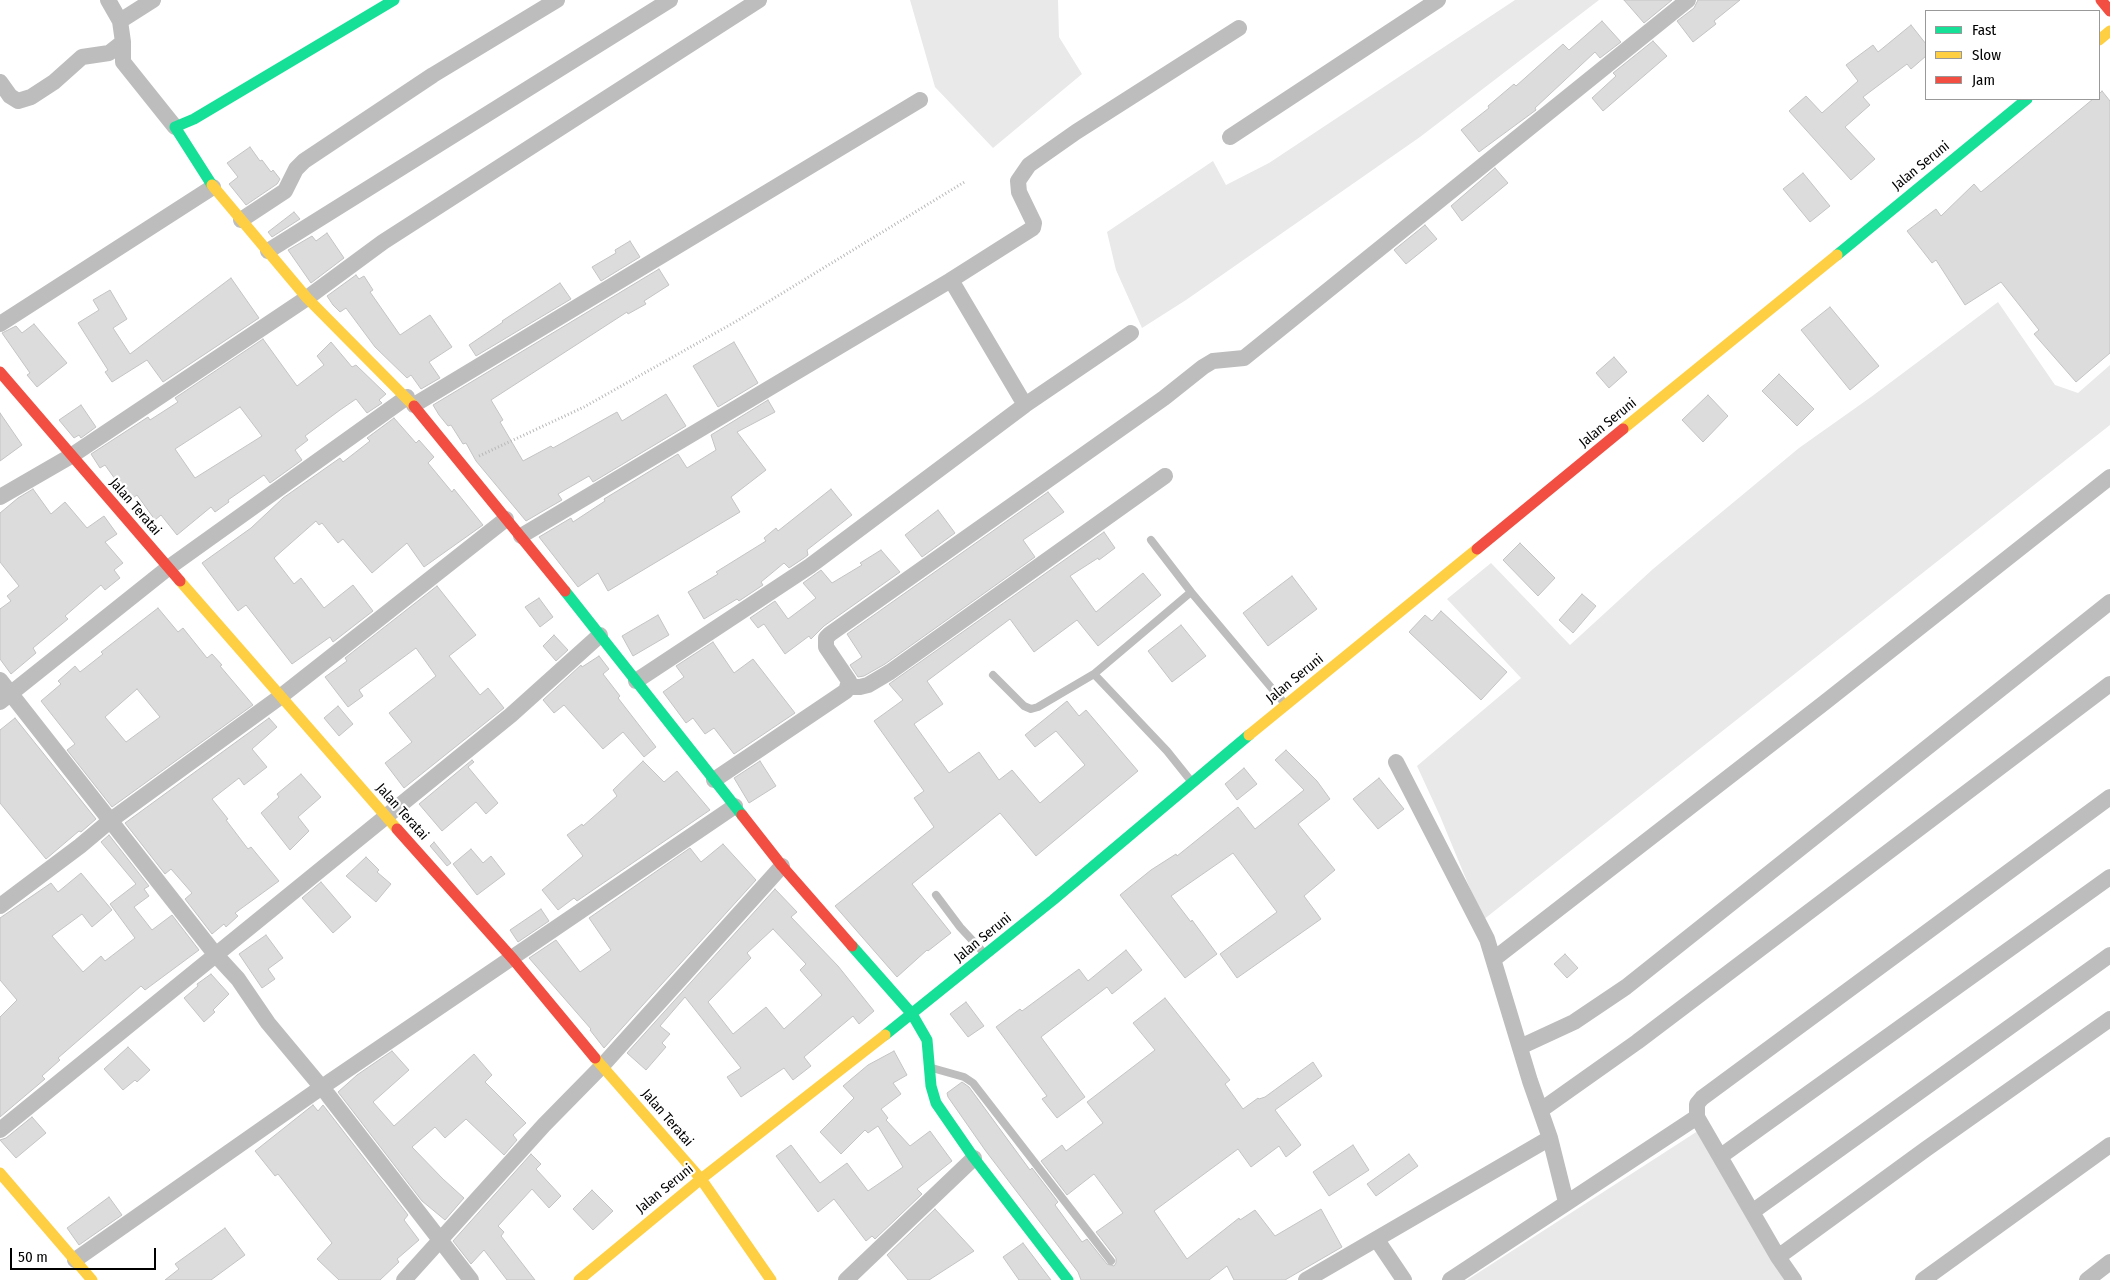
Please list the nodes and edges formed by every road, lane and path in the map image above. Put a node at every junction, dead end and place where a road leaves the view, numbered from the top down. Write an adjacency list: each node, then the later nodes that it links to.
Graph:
1 (108, 0): 11 (street)
2 (153, 0): 11 (street)
3 (394, 0): 19 (street)
4 (557, 0): 23 (street)
5 (670, 0): 24 (street)
6 (759, 0): 26 (street)
7 (1438, 0): 20 (street)
8 (1688, 0): 49 (street)
9 (2101, 0): 10 (street)
10 (2110, 11)
11 (120, 21): 15 (street)
12 (1239, 28): 25 (street)
13 (2110, 31): 14 (street)
14 (2100, 39)
15 (123, 42): 16 (street); 19 (street)
16 (0, 82)
17 (920, 100): 30 (street)
18 (2026, 100): 52 (street, Jalan Seruni)
19 (175, 127): 22 (street)
20 (1230, 137)
21 (966, 181): 33 (path)
22 (213, 187): 23 (street); 27 (street)
23 (241, 220): 24 (street)
24 (268, 251): 26 (street)
25 (951, 280): 31 (street); 38 (street)
26 (307, 298): 30 (street); 32 (street)
27 (0, 324)
28 (1131, 333): 31 (street)
29 (0, 372): 32 (street, Jalan Teratai)
30 (411, 401): 33 (street); 40 (street)
31 (1025, 405): 47 (street)
32 (71, 456): 36 (street); 40 (street, Jalan Teratai)
33 (461, 464): 37 (street)
34 (1165, 476): 49 (street)
35 (2110, 477): 68 (street)
36 (0, 497)
37 (506, 519): 38 (street); 51 (street)
38 (521, 536): 43 (street)
39 (1151, 540): 41 (lane)
40 (168, 568): 50 (street); 51 (street, Jalan Teratai)
41 (1191, 592): 44 (lane); 52 (lane)
42 (2110, 602): 71 (street)
43 (600, 636): 47 (street); 58 (street)
44 (1094, 674): 45 (lane); 55 (lane)
45 (993, 675)
46 (0, 680): 50 (street)
47 (636, 681): 54 (street)
48 (2110, 684): 75 (street)
49 (848, 686): 54 (street)
50 (5, 697): 59 (street)
51 (280, 697): 58 (street, Jalan Teratai); 59 (street)
52 (1289, 703): 55 (street, Jalan Seruni)
53 (1396, 762): 68 (street)
54 (714, 780): 57 (street)
55 (1192, 782): 65 (street, Jalan Seruni)
56 (2110, 797): 76 (street)
57 (735, 806): 60 (street); 67 (street)
58 (386, 818): 64 (street); 67 (street, Jalan Teratai)
59 (111, 820): 63 (street); 64 (street)
60 (782, 866): 69 (street); 72 (street)
61 (2110, 877): 80 (street)
62 (936, 895): 65 (lane)
63 (0, 906)
64 (215, 954): 74 (street); 77 (street)
65 (986, 954): 69 (street, Jalan Seruni)
66 (2110, 955): 85 (street)
67 (513, 959): 72 (street, Jalan Teratai); 74 (street)
68 (1494, 959): 71 (street)
69 (912, 1014): 73 (street); 83 (street, Jalan Seruni)
70 (2110, 1019): 88 (street)
71 (1520, 1047): 75 (street)
72 (602, 1066): 83 (street, Jalan Teratai); 87 (street)
73 (930, 1068): 81 (street); 90 (lane)
74 (322, 1087): 87 (street); 89 (street)
75 (1541, 1110): 78 (street)
76 (1697, 1118): 80 (street); 84 (street)
77 (0, 1130)
78 (1550, 1138): 84 (street); 86 (street)
79 (2110, 1145): 103 (street)
80 (1721, 1156): 85 (street)
81 (974, 1158): 97 (street); 98 (street)
82 (0, 1173): 89 (street)
83 (701, 1179): 95 (street, Jalan Seruni); 96 (street, Jalan Teratai)
84 (1566, 1202): 101 (street)
85 (1752, 1212): 88 (street)
86 (1377, 1240): 99 (street); 100 (street)
87 (440, 1242): 93 (street); 94 (street)
88 (1778, 1257): 102 (street)
89 (75, 1260): 92 (street)
90 (1111, 1261)
91 (2110, 1262): 104 (street)
92 (92, 1280)
93 (404, 1280)
94 (471, 1280)
95 (579, 1280)
96 (771, 1280)
97 (846, 1280)
98 (1068, 1280)
99 (1306, 1280)
100 (1404, 1280)
101 (1450, 1280)
102 (1794, 1280)
103 (1923, 1280)
104 (2087, 1280)

